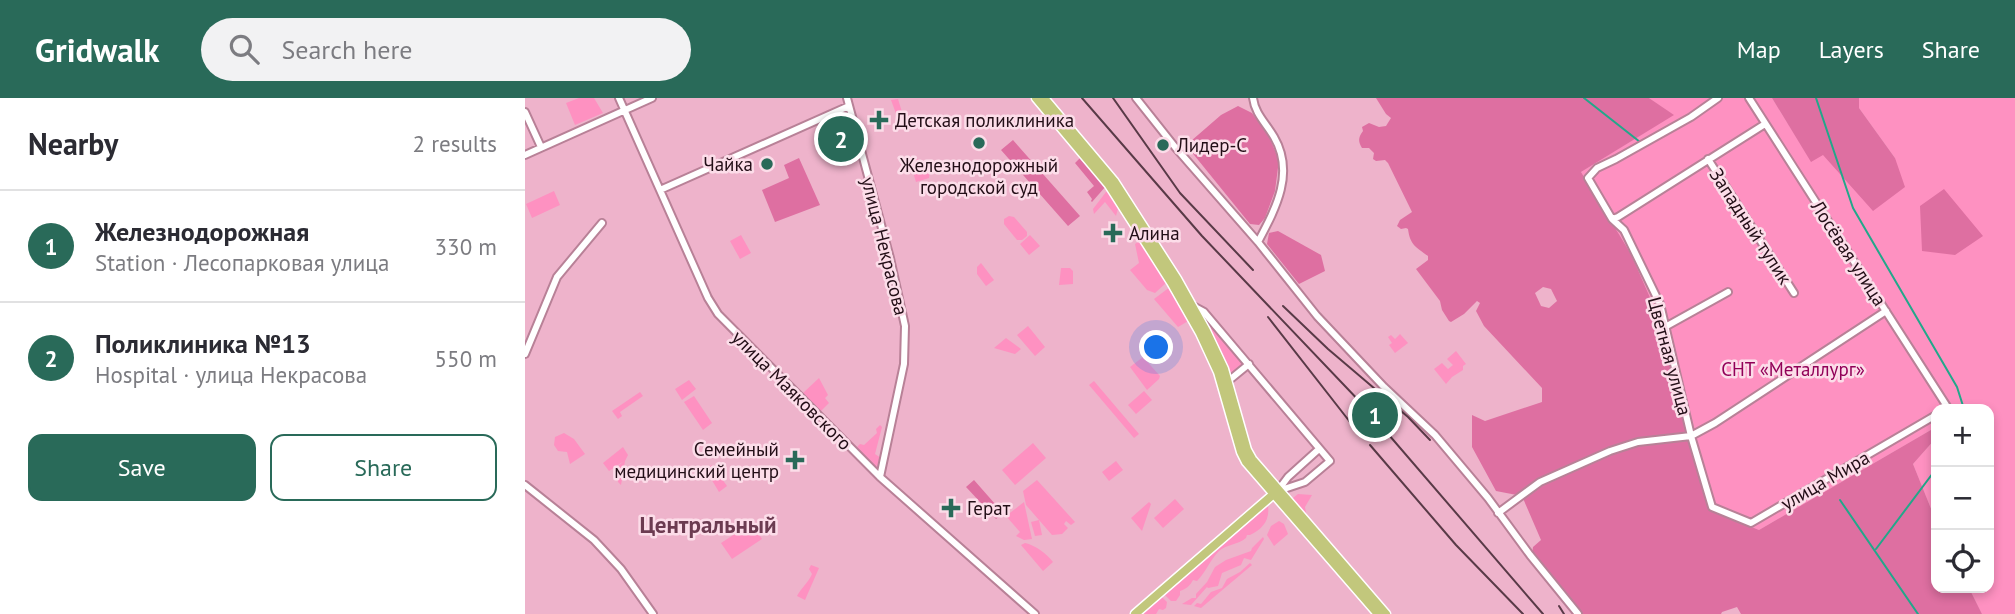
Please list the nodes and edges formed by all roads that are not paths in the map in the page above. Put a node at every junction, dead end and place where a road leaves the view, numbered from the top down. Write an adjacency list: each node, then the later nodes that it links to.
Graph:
1 (619, 98): 11 (street, улица Маяковского)
2 (652, 98): 11 (street)
3 (847, 98): 10 (street, улица Некрасова)
4 (1036, 98): 23 (main road)
5 (1044, 98): 23 (main road)
6 (1136, 98): 20 (street)
7 (1252, 98): 20 (street)
8 (1717, 98): 18 (street, Цветная улица)
9 (1749, 98): 13 (street, Лосёвая улица)
10 (849, 106): 17 (street); 33 (street, улица Некрасова)
11 (624, 110): 14 (street); 17 (street, улица Маяковского)
12 (525, 113): 14 (street)
13 (1765, 124): 16 (street); 24 (street, Лосёвая улица)
14 (541, 147): 15 (street)
15 (525, 155)
16 (1708, 159): 18 (street); 22 (street, Западный тупик)
17 (660, 190): 33 (street, улица Маяковского)
18 (1612, 219): 25 (street, Цветная улица)
19 (602, 223): 26 (street)
20 (1258, 242): 39 (street)
21 (1728, 292): 25 (street)
22 (1794, 293)
23 (1188, 304): 27 (street); 28 (main road); 37 (main road)
24 (1886, 311): 29 (street, Лосёвая улица); 31 (street)
25 (1665, 327): 31 (street, Цветная улица)
26 (525, 354)
27 (1249, 364): 28 (street); 32 (street)
28 (1227, 382): 37 (main road)
29 (1944, 404)
30 (1931, 418): 38 (street, улица Мира)
31 (1691, 436): 38 (street, Цветная улица); 39 (street)
32 (1319, 449): 34 (street); 36 (street)
33 (880, 477): 41 (street, улица Маяковского)
34 (1288, 477): 36 (street); 37 (street)
35 (525, 485): 40 (street)
36 (1295, 485): 37 (street)
37 (1275, 493): 42 (main road); 43 (main road); 44 (main road)
38 (1712, 507)
39 (1499, 513): 45 (street)
40 (653, 614)
41 (1035, 614)
42 (1135, 614)
43 (1378, 614)
44 (1386, 614)
45 (1578, 614)

